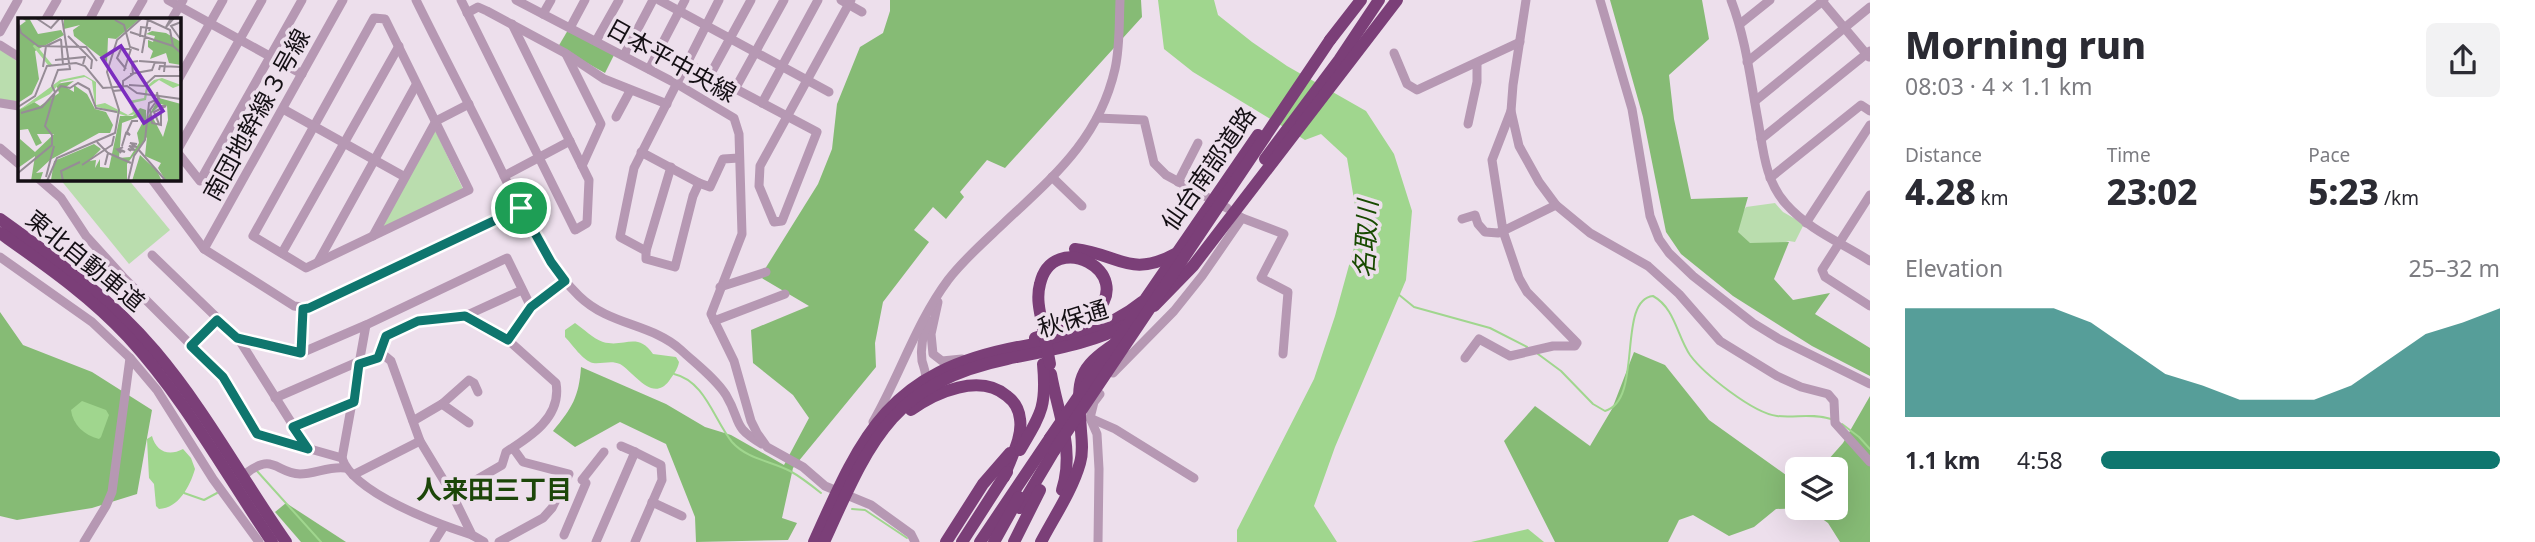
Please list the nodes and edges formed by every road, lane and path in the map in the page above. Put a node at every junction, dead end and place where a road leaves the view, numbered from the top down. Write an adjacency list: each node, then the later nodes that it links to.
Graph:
1 (18, 0): 48 (street)
2 (57, 0): 39 (street)
3 (100, 0): 40 (street)
4 (143, 0): 41 (street)
5 (168, 0): 33 (street)
6 (223, 0): 42 (street)
7 (262, 0): 50 (street)
8 (302, 0): 61 (street)
9 (343, 0): 67 (street, 南団地幹線３号線)
10 (416, 0): 80 (street)
11 (461, 0): 37 (street)
12 (517, 0): 38 (street, 日本平中央線)
13 (551, 0): 38 (street)
14 (585, 0): 46 (street)
15 (619, 0): 51 (street)
16 (653, 0): 58 (street)
17 (659, 0): 35 (street)
18 (685, 0): 35 (street)
19 (719, 0): 45 (street)
20 (751, 0): 49 (street)
21 (784, 0): 55 (street)
22 (818, 0): 65 (street)
23 (1120, 0): 88 (street)
24 (1361, 0): 181 (highway, 仙台南部道路, bridge)
25 (1379, 0): 71 (highway, 秋保通)
26 (1397, 0): 71 (highway, 秋保通)
27 (1526, 0): 52 (street)
28 (1600, 0): 166 (street)
29 (1731, 0): 44 (street)
30 (1770, 0): 44 (street)
31 (847, 1): 36 (street); 70 (street)
32 (1822, 1): 47 (street); 62 (street)
33 (181, 3): 42 (street)
34 (1870, 7): 47 (street)
35 (679, 10): 45 (street); 66 (street)
36 (862, 12)
37 (467, 13): 43 (street); 101 (street)
38 (543, 14): 46 (street, 日本平中央線)
39 (47, 18)
40 (91, 18)
41 (133, 18)
42 (210, 23): 50 (street); 69 (street)
43 (512, 24): 56 (street); 94 (street)
44 (1741, 24): 62 (street)
45 (706, 25): 49 (street); 63 (street)
46 (570, 28): 51 (street, 日本平中央線)
47 (1844, 28): 59 (street); 77 (street)
48 (0, 32)
49 (730, 38): 55 (street); 68 (street)
50 (239, 40): 61 (street); 97 (street)
51 (596, 41): 58 (street, 日本平中央線)
52 (1520, 42): 64 (street); 84 (street)
53 (0, 45): 60 (street)
54 (399, 46): 73 (street); 92 (street); 95 (street)
55 (756, 52): 65 (street); 74 (street)
56 (565, 53): 75 (street); 105 (street)
57 (1394, 53): 64 (street)
58 (624, 55): 66 (street, 日本平中央線)
59 (1869, 55): 93 (street)
60 (18, 56)
61 (270, 57): 67 (street); 100 (street)
62 (1747, 62): 77 (street)
63 (687, 63): 68 (street); 72 (street)
64 (1477, 64): 90 (street)
65 (782, 66): 70 (street); 79 (street)
66 (649, 69): 72 (street, 日本平中央線)
67 (302, 75): 83 (street, 南団地幹線３号線)
68 (710, 75): 74 (street)
69 (180, 76)
70 (808, 80): 76 (street); 87 (street)
71 (1329, 82): 119 (highway, 秋保通)
72 (677, 84): 81 (street); 102 (street, 日本平中央線)
73 (416, 85): 89 (street); 103 (street)
74 (735, 89): 79 (street)
75 (631, 91): 81 (street); 86 (street)
76 (829, 92)
77 (1755, 101): 93 (street)
78 (0, 103): 82 (street)
79 (762, 103): 87 (street)
80 (469, 104): 89 (street); 107 (street)
81 (667, 104): 99 (street)
82 (18, 106)
83 (283, 109): 92 (street); 128 (street, 南団地幹線３号線)
84 (1511, 111): 116 (street); 124 (street)
85 (1870, 111): 110 (street)
86 (616, 117)
87 (789, 117): 87 (street)
88 (1097, 118): 109 (street); 113 (street)
89 (436, 121): 108 (street); 126 (street)
90 (1468, 124)
91 (1870, 125): 123 (street)
92 (313, 126): 95 (street); 130 (street)
93 (1761, 139): 110 (street)
94 (569, 141): 101 (street); 105 (street)
95 (344, 143): 103 (street); 130 (street)
96 (1198, 143): 113 (street)
97 (180, 147)
98 (0, 148): 104 (street)
99 (641, 152): 106 (street); 129 (street)
100 (180, 154)
101 (539, 158): 105 (street); 107 (street)
102 (739, 158): 114 (street); 139 (street, 日本平中央線)
103 (375, 161): 108 (street); 135 (street)
104 (18, 162)
105 (582, 166)
106 (671, 167): 114 (street); 129 (street)
107 (505, 176): 118 (street)
108 (405, 177): 126 (street)
109 (1052, 177): 117 (street); 138 (street)
110 (1770, 178): 123 (street)
111 (40, 180): 155 (street)
112 (152, 180): 128 (street)
113 (1178, 182): 119 (street)
114 (699, 183): 129 (street)
115 (1870, 195): 127 (street)
116 (1556, 205): 124 (street); 187 (street)
117 (1082, 206)
118 (521, 208): 137 (street); 146 (street)
119 (1234, 213): 122 (highway, 秋保通); 131 (highway, 秋保通); 158 (street); 172 (street)
120 (0, 219): 208 (highway, 東北自動車道)
121 (1462, 219): 124 (street)
122 (1218, 220): 152 (highway); 156 (highway, 秋保通)
123 (1806, 223): 127 (street)
124 (1503, 231): 162 (street)
125 (0, 233): 207 (highway, 東北自動車道)
126 (372, 237): 135 (street)
127 (1840, 242): 134 (street); 143 (street)
128 (204, 249): 146 (street)
129 (646, 251)
130 (282, 254): 135 (street)
131 (1203, 254): 168 (highway, 秋保通); 201 (highway)
132 (152, 255): 148 (street)
133 (0, 257): 160 (street)
134 (1869, 259)
135 (318, 262)
136 (766, 272): 139 (street)
137 (565, 281): 145 (street); 180 (street)
138 (947, 282): 141 (street); 177 (street)
139 (720, 287): 149 (street, 日本平中央線)
140 (522, 290): 144 (street); 145 (street); 147 (street)
141 (940, 294): 159 (street); 165 (street)
142 (785, 295): 149 (street)
143 (1870, 306)
144 (404, 307): 150 (street); 151 (street)
145 (531, 307): 154 (street)
146 (303, 309): 157 (street)
147 (465, 316): 150 (street); 154 (street)
148 (217, 320): 153 (street); 155 (street)
149 (714, 321): 180 (street)
150 (413, 323): 161 (street)
151 (366, 325): 157 (street); 163 (street)
152 (1040, 328): 156 (highway); 164 (highway, bridge)
153 (237, 338): 157 (street); 169 (street)
154 (508, 340): 183 (street)
155 (191, 346): 182 (street)
156 (995, 352): 159 (highway, 秋保通)
157 (301, 353)
158 (1283, 354)
159 (976, 357): 165 (highway, 秋保通)
160 (130, 358): 205 (street); 206 (street)
161 (378, 358): 163 (street); 173 (street)
162 (1465, 358)
163 (360, 363): 169 (street); 170 (street)
164 (1046, 364): 178 (highway); 201 (highway)
165 (927, 379): 168 (street); 177 (highway, 秋保通)
166 (1870, 384)
167 (478, 392): 171 (street)
168 (923, 392): 190 (highway, 秋保通)
169 (275, 398): 175 (street)
170 (354, 402): 175 (street); 188 (street)
171 (442, 404): 173 (street); 174 (street)
172 (1090, 418): 194 (street); 222 (street)
173 (413, 421): 176 (street)
174 (469, 423)
175 (293, 427): 182 (street)
176 (420, 441): 193 (street); 197 (street)
177 (860, 444): 196 (highway, 秋保通)
178 (1020, 444): 186 (highway); 190 (highway); 191 (highway)
179 (621, 446): 185 (street)
180 (767, 447): 196 (street)
181 (1054, 447): 217 (highway); 218 (highway); 219 (highway); 220 (highway)
182 (308, 449): 188 (street)
183 (513, 449): 192 (street); 197 (street)
184 (604, 452): 195 (street)
185 (635, 452): 198 (street); 211 (street)
186 (1011, 458): 191 (highway); 204 (highway)
187 (1870, 462)
188 (343, 463): 189 (street); 193 (street)
189 (248, 472)
190 (855, 473): 196 (highway, 秋保通)
191 (1000, 473): 204 (highway); 216 (highway)
192 (569, 474): 195 (street); 210 (street)
193 (353, 475): 200 (street)
194 (1194, 478)
195 (586, 483): 202 (street)
196 (835, 491): 213 (highway, 秋保通); 214 (highway, 秋保通); 215 (street)
197 (452, 494): 203 (street)
198 (652, 502): 199 (street); 212 (street)
199 (682, 516)
200 (444, 526): 203 (street); 209 (street)
201 (1049, 527): 221 (highway)
202 (564, 535)
203 (477, 539)
204 (950, 540)
205 (84, 542)
206 (259, 542)
207 (272, 542)
208 (286, 542)
209 (434, 542)
210 (499, 542)
211 (596, 542)
212 (635, 542)
213 (814, 542)
214 (824, 542)
215 (915, 542)
216 (962, 542)
217 (981, 542)
218 (994, 542)
219 (1001, 542)
220 (1014, 542)
221 (1041, 542)
222 (1098, 542)

